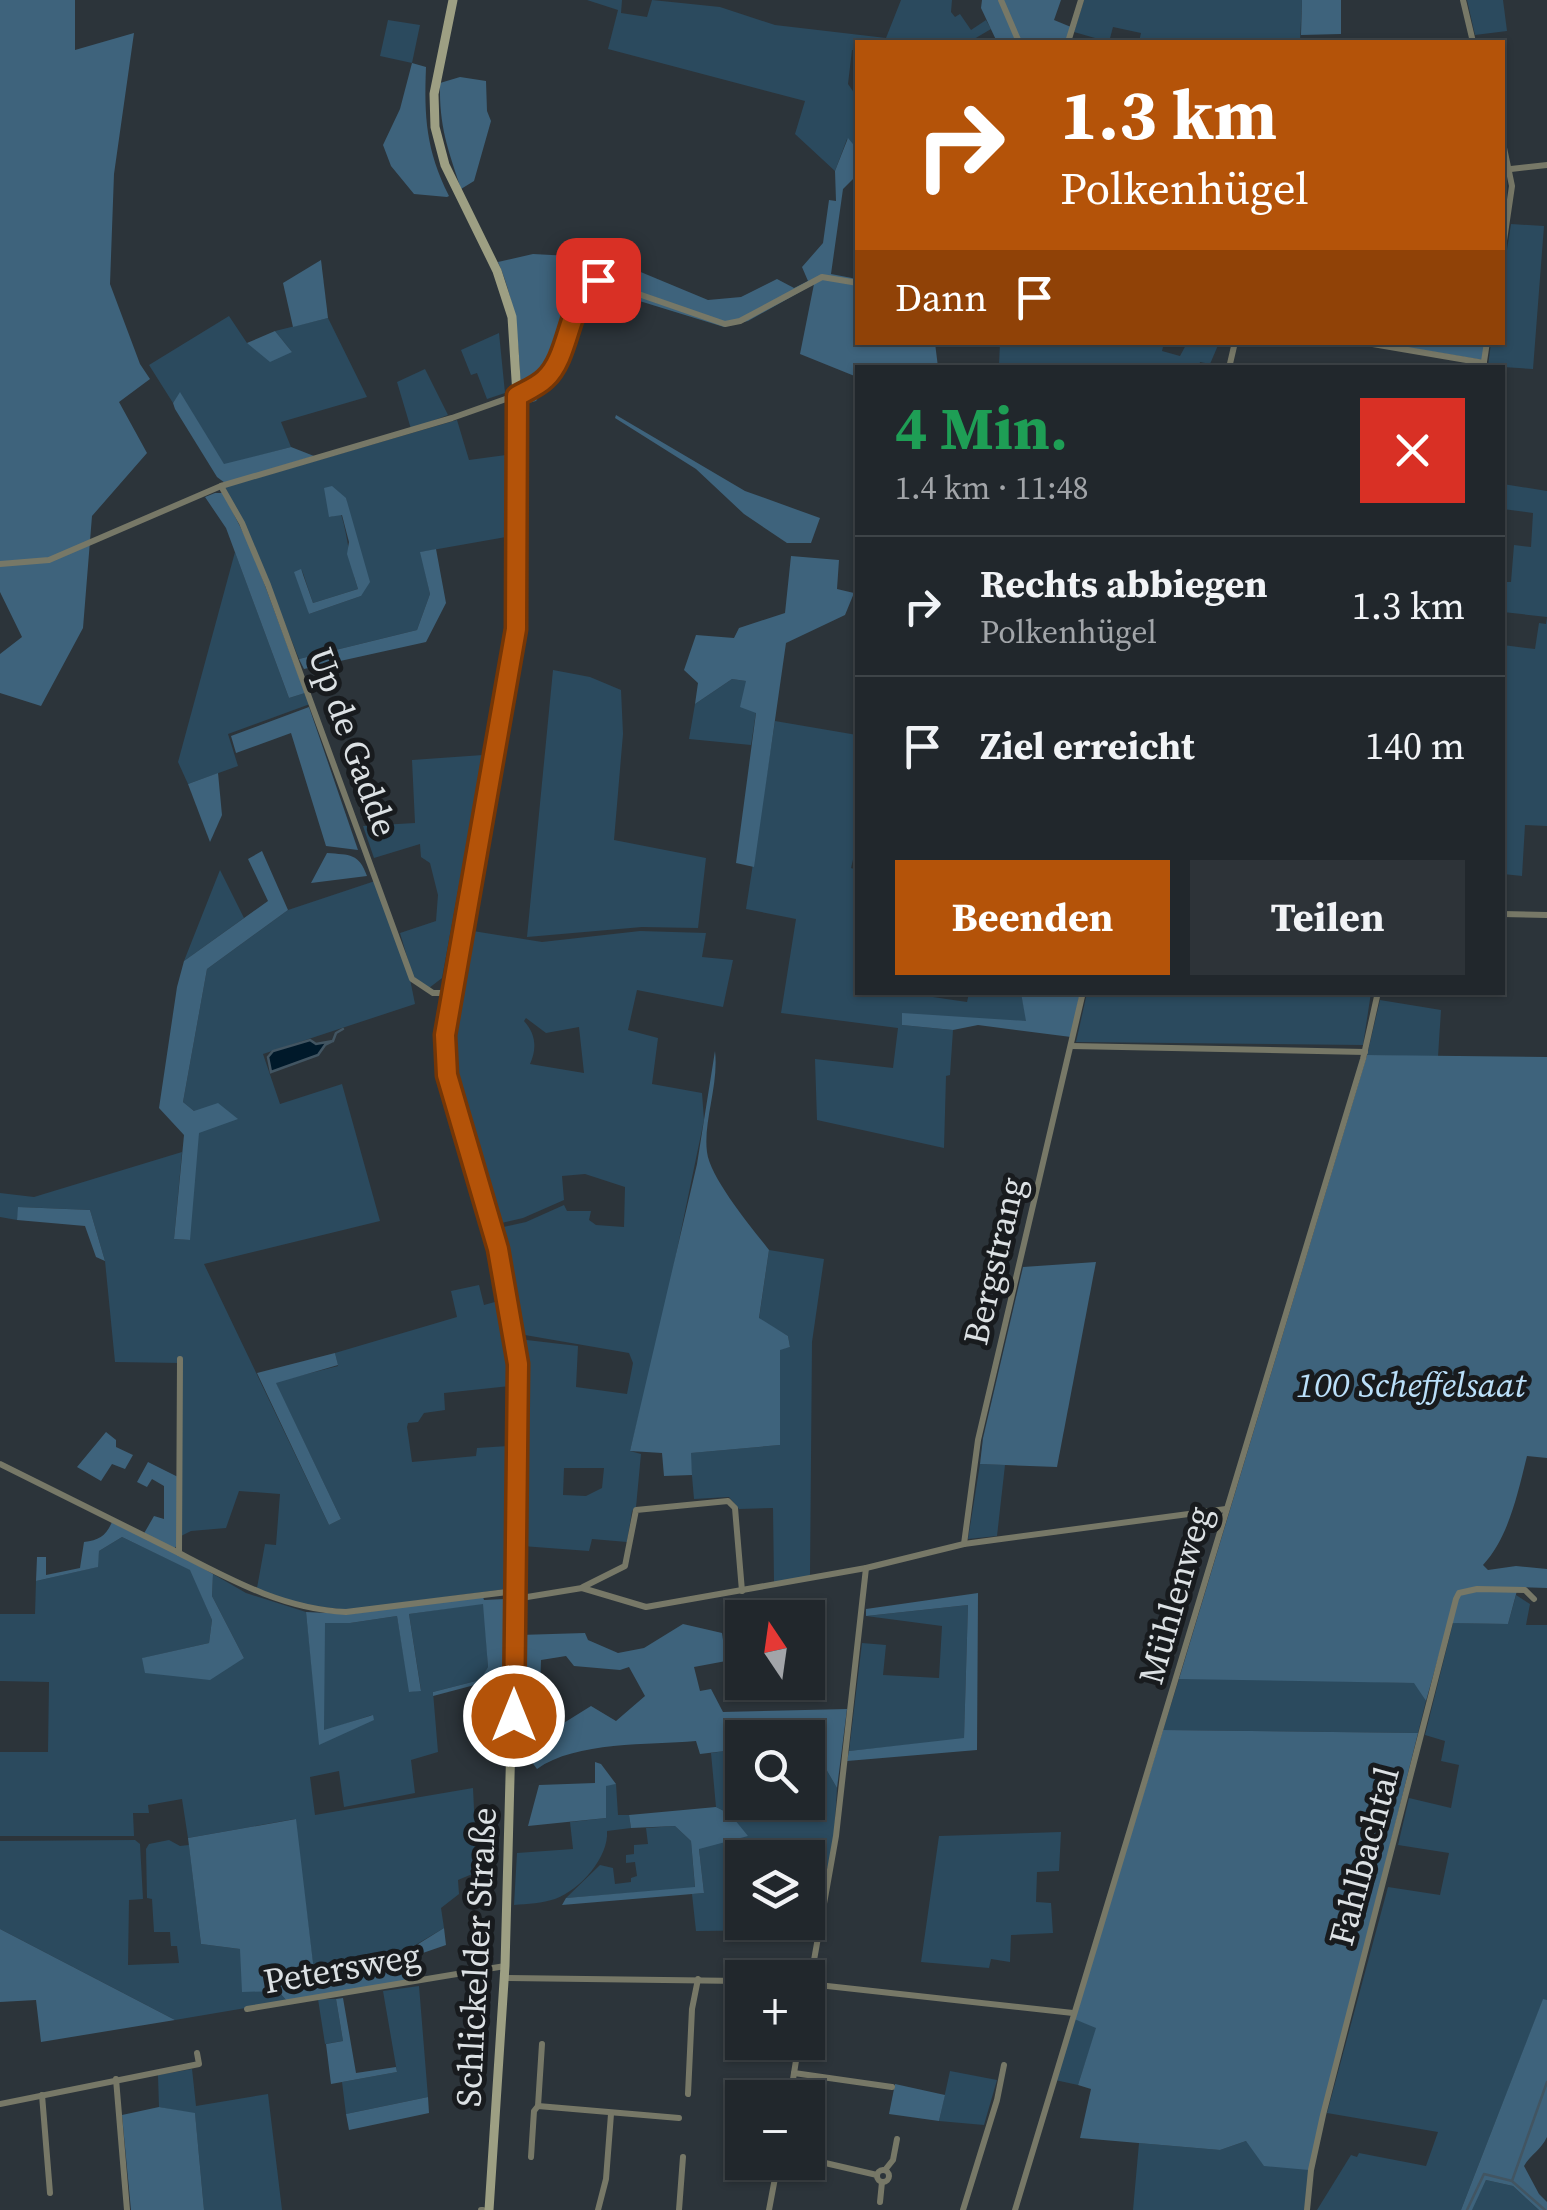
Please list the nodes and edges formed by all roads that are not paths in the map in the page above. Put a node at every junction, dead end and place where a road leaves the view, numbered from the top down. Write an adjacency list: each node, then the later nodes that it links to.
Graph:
1 (453, 0): 17 (main road, Schlickelder Straße)
2 (1001, 0): 5 (street)
3 (1081, 0): 6 (street)
4 (1463, 0): 7 (street)
5 (1018, 40)
6 (1069, 40)
7 (1473, 40)
8 (1505, 148): 10 (street)
9 (1547, 165): 10 (street)
10 (1511, 169): 11 (street)
11 (1512, 186): 12 (street); 13 (street)
12 (1505, 187)
13 (1505, 234)
14 (855, 283): 17 (street)
15 (1377, 345): 16 (street)
16 (1483, 365)
17 (517, 396): 18 (street); 22 (main road, Schlickelder Straße)
18 (221, 486): 19 (street); 22 (street, Up de Gadde)
19 (0, 564)
20 (1505, 914): 21 (street)
21 (1547, 915)
22 (450, 993): 35 (main road, Schlickelder Straße)
23 (1082, 995): 25 (street, Bergstrang)
24 (1377, 995): 26 (street, Mühlenweg)
25 (1071, 1046): 26 (street); 30 (street, Bergstrang)
26 (1365, 1052): 29 (street, Mühlenweg)
27 (180, 1359): 31 (street)
28 (0, 1464): 31 (street)
29 (1227, 1509): 30 (street); 44 (street, Mühlenweg)
30 (964, 1544): 32 (street)
31 (179, 1553): 35 (street)
32 (866, 1568): 34 (street); 37 (street)
33 (582, 1588): 34 (street); 34 (street); 35 (street)
34 (742, 1591)
35 (515, 1595): 38 (main road, Schlickelder Straße)
36 (1534, 1599): 74 (street, Fahlbachtal)
37 (813, 1960)
38 (506, 1966): 39 (main road, Schlickelder Straße); 43 (street, Petersweg)
39 (505, 1978): 40 (street); 68 (main road, Schlickelder Straße)
40 (698, 1979): 41 (street); 53 (street)
41 (725, 1980)
42 (825, 1986): 44 (street)
43 (246, 2010)
44 (1073, 2012): 73 (street, Mühlenweg)
45 (542, 2044): 56 (street)
46 (197, 2054): 50 (street)
47 (796, 2060): 49 (street)
48 (1004, 2065): 72 (street)
49 (794, 2073): 51 (street); 52 (street)
50 (116, 2079): 54 (street); 67 (street)
51 (793, 2080)
52 (892, 2088)
53 (688, 2094)
54 (42, 2095): 55 (street); 65 (street)
55 (0, 2104)
56 (538, 2106): 57 (street); 60 (street)
57 (610, 2114): 58 (street); 69 (street)
58 (679, 2118)
59 (897, 2139): 63 (street)
60 (531, 2157)
61 (684, 2158): 70 (street)
62 (825, 2163): 63 (street)
63 (881, 2176): 66 (street)
64 (775, 2180): 71 (street)
65 (50, 2193)
66 (880, 2202)
67 (127, 2210)
68 (485, 2210)
69 (598, 2210)
70 (679, 2210)
71 (769, 2210)
72 (963, 2210)
73 (1014, 2210)
74 (1307, 2210)

